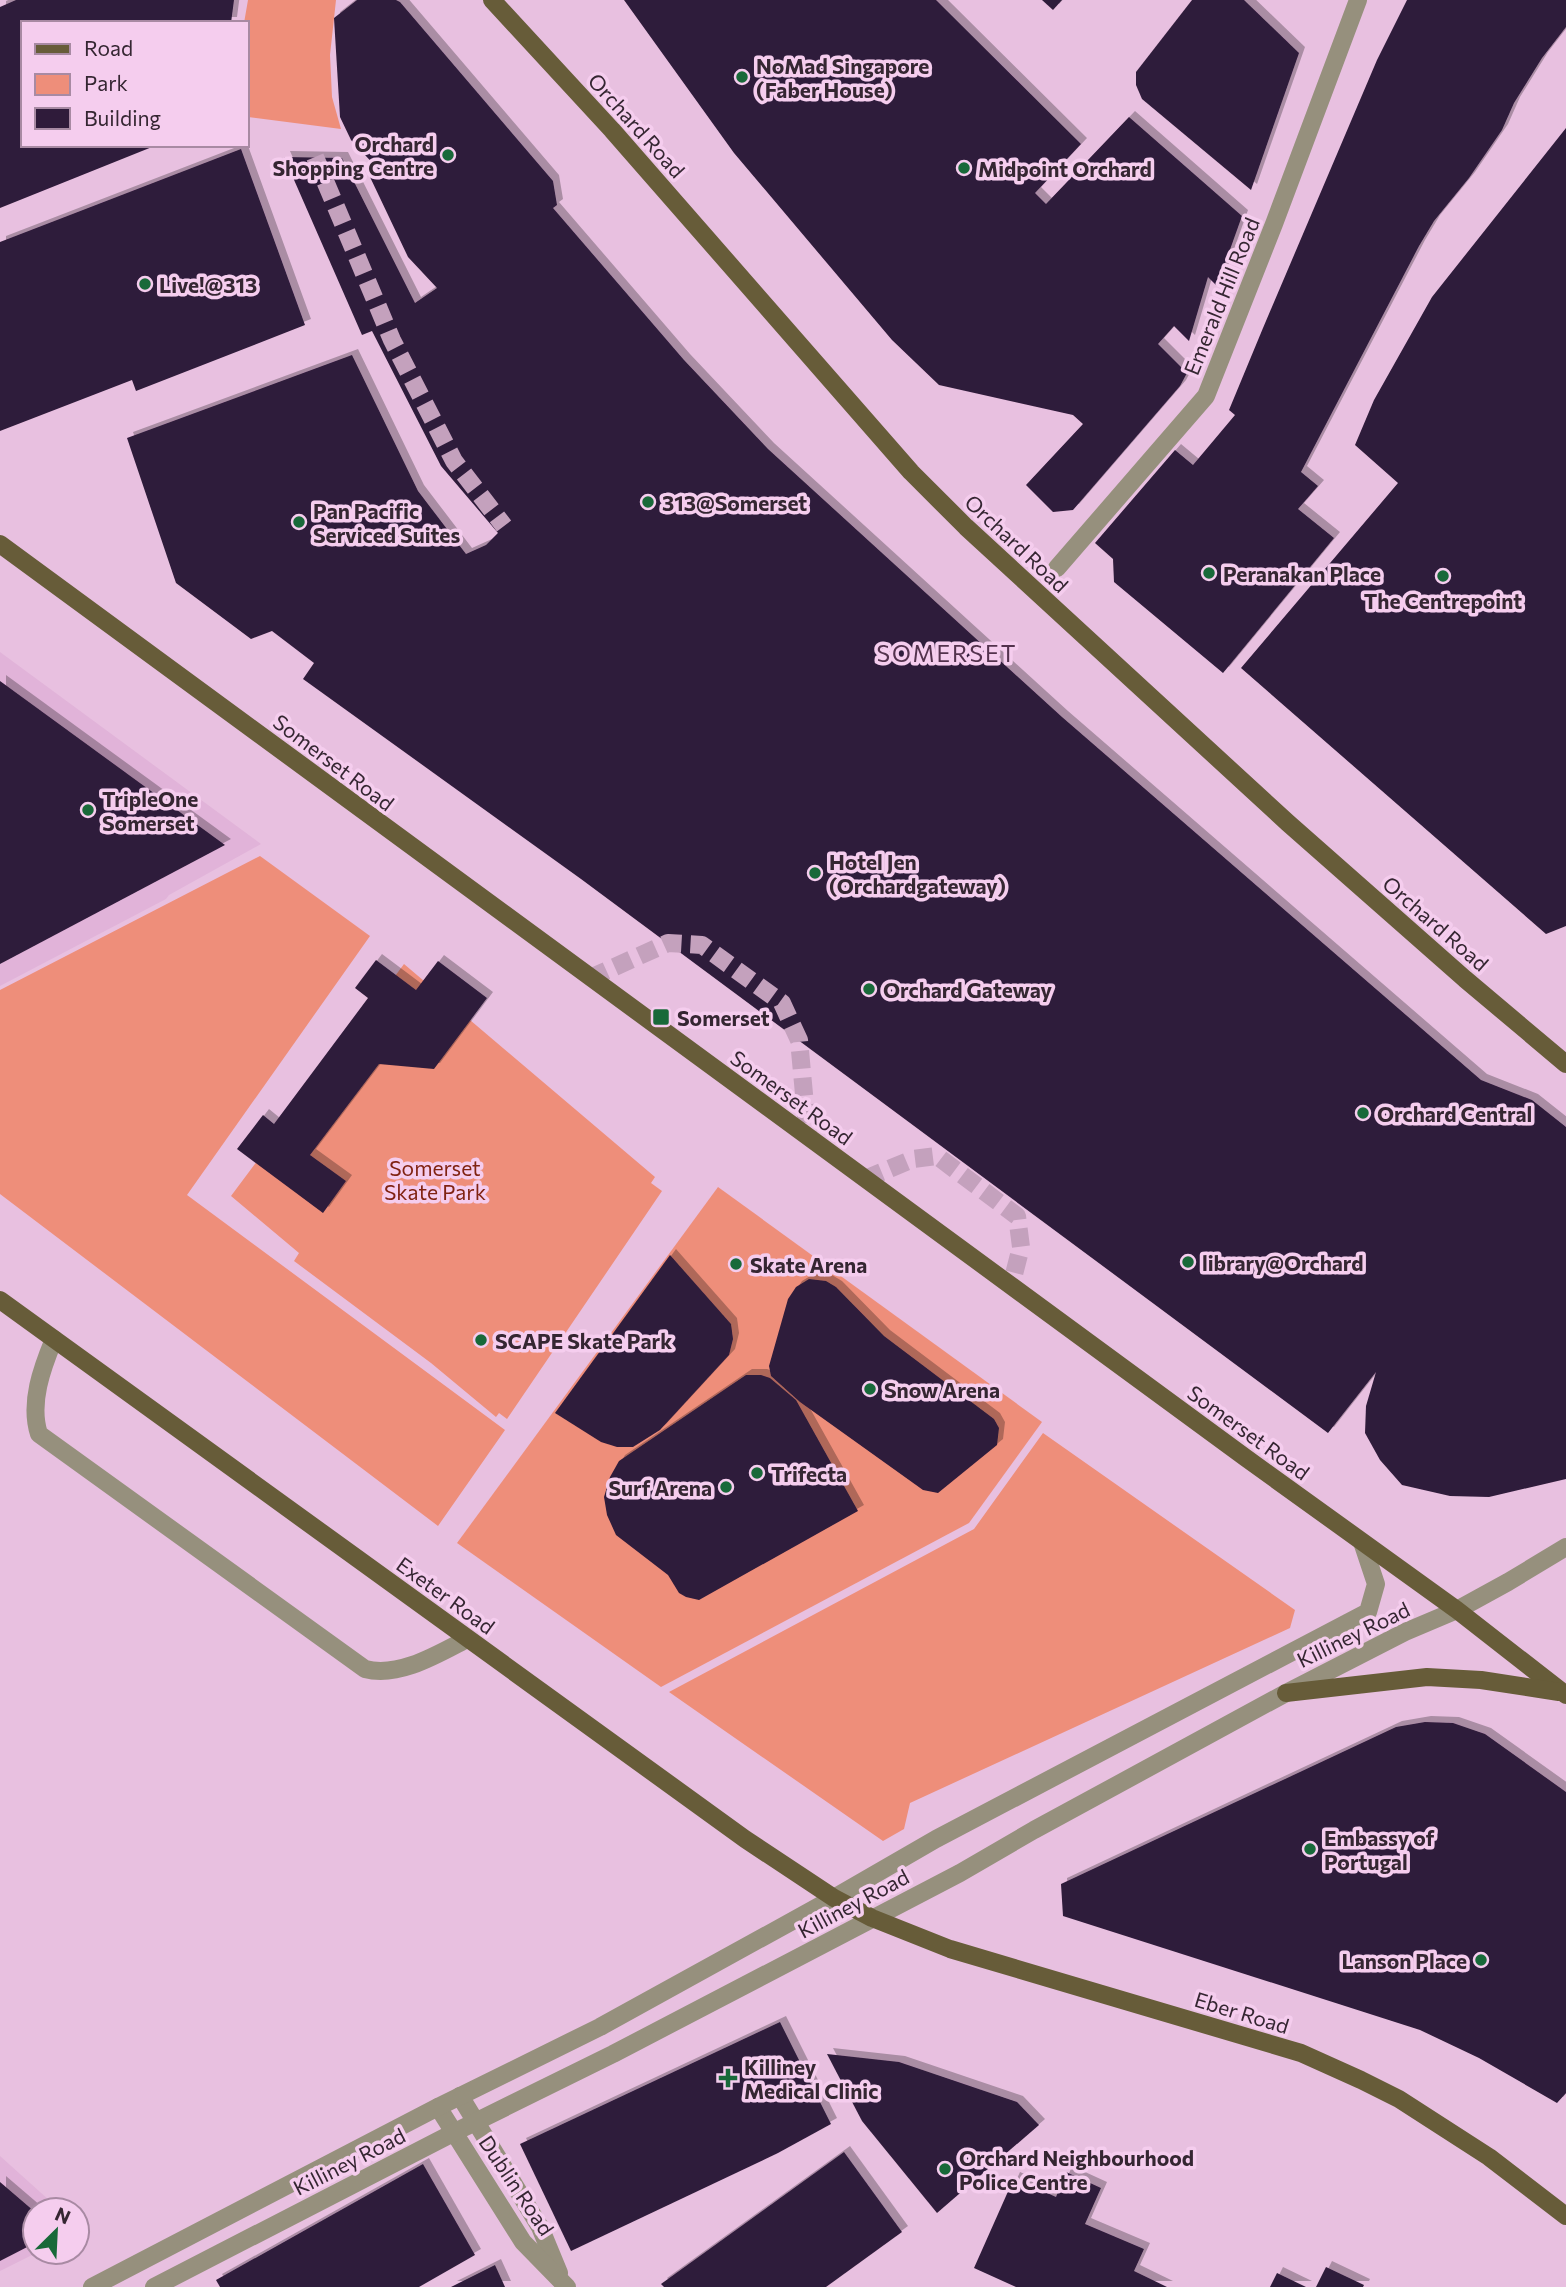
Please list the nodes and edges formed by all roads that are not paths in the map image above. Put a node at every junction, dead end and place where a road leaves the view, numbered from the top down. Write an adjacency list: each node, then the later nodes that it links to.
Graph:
1 (492, 0): 5 (main road, Orchard Road)
2 (1358, 0): 4 (street, Emerald Hill Road)
3 (0, 544): 8 (main road, Somerset Road)
4 (1057, 568)
5 (1566, 1064)
6 (0, 1300): 7 (main road, Exeter Road)
7 (54, 1339): 11 (main road, Exeter Road); 11 (street)
8 (1362, 1542): 10 (main road, Somerset Road); 14 (street, Killiney Road)
9 (1566, 1547): 10 (street, Killiney Road)
10 (1457, 1610): 12 (street, Killiney Road); 13 (main road, Somerset Road)
11 (467, 1639): 14 (main road, Exeter Road)
12 (1286, 1693): 13 (main road); 15 (street, Killiney Road)
13 (1564, 1694)
14 (834, 1898): 15 (main road, Exeter Road); 16 (street, Killiney Road)
15 (872, 1918): 18 (street, Killiney Road); 20 (main road, Eber Road)
16 (460, 2096): 17 (street, Killiney Road); 18 (street, Dublin Road)
17 (438, 2107): 19 (street, Dublin Road); 22 (street, Killiney Road)
18 (477, 2121): 19 (street, Killiney Road); 21 (street, Dublin Road)
19 (455, 2132): 21 (street, Dublin Road); 23 (street, Killiney Road)
20 (1566, 2216)
21 (565, 2285)
22 (92, 2287)
23 (154, 2287)

